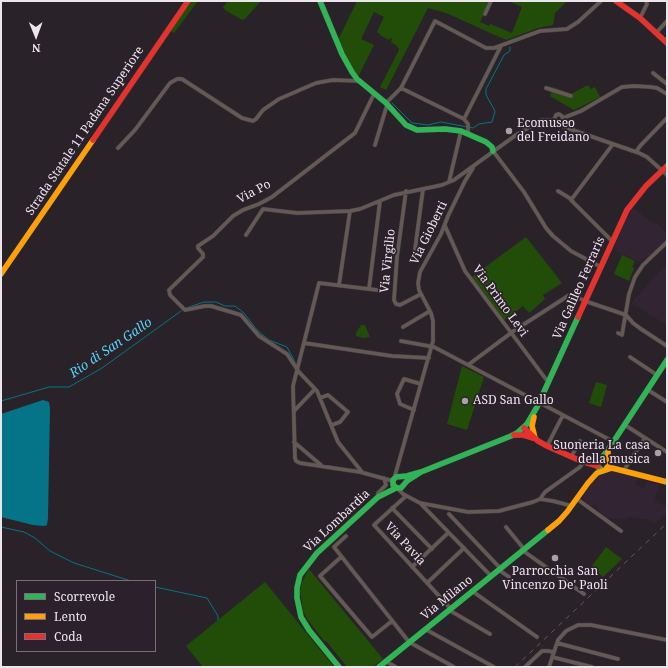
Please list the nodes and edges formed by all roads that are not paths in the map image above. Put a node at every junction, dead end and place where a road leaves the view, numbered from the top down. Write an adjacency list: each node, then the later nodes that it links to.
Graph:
1 (183, 1): 51 (main road, Strada Statale 11 Padana Superiore)
2 (188, 1): 53 (main road, Strada Statale 11 Padana Superiore)
3 (320, 1): 15 (main road)
4 (491, 1): 8 (street)
5 (601, 1): 13 (street)
6 (617, 1): 9 (main road)
7 (646, 1): 9 (street)
8 (485, 14)
9 (640, 18): 11 (main road)
10 (667, 21): 11 (street)
11 (656, 33): 12 (main road)
12 (667, 43)
13 (501, 46): 17 (street); 25 (street)
14 (653, 73): 16 (street)
15 (359, 81): 19 (main road); 32 (street)
16 (667, 84)
17 (401, 88): 22 (street); 25 (street)
18 (546, 88): 21 (street)
19 (374, 94): 22 (main road); 73 (street, Via Po)
20 (667, 94): 23 (street)
21 (571, 96)
22 (386, 104): 29 (main road); 31 (street)
23 (563, 118): 26 (street); 27 (street)
24 (667, 118): 34 (street)
25 (464, 120): 28 (street)
26 (554, 120): 27 (street); 33 (street)
27 (560, 123): 30 (street)
28 (468, 129): 29 (main road); 33 (main road)
29 (461, 132): 39 (street)
30 (613, 144): 34 (street); 43 (street)
31 (375, 145)
32 (118, 148)
33 (494, 151): 35 (street); 52 (street)
34 (636, 152): 37 (street)
35 (474, 165): 39 (street); 46 (street, Via Gioberti)
36 (667, 166): 37 (main road, Via Galileo Ferraris)
37 (662, 170): 38 (street); 48 (main road, Via Galileo Ferraris)
38 (667, 175)
39 (449, 182): 40 (street)
40 (423, 189): 42 (street); 50 (street)
41 (558, 191): 43 (street)
42 (406, 192): 44 (street); 57 (street, Via Virgilio)
43 (571, 199): 48 (street)
44 (380, 201): 45 (street); 55 (street)
45 (350, 211): 47 (street); 54 (street)
46 (445, 226): 57 (street, Via Gioberti); 62 (street, Via Primo Levi)
47 (246, 236)
48 (612, 241): 52 (main road, Via Galileo Ferraris)
49 (667, 242): 60 (street)
50 (414, 257)
51 (1, 267)
52 (601, 267): 58 (main road, Via Galileo Ferraris)
53 (1, 274)
54 (339, 285): 55 (street); 65 (street)
55 (369, 289): 56 (street)
56 (377, 290)
57 (421, 294): 59 (street, Via Gioberti)
58 (585, 301): 60 (street); 62 (street); 75 (main road, Via Galileo Ferraris)
59 (430, 311): 61 (street); 67 (street, Via Gioberti)
60 (626, 315): 63 (street); 66 (street)
61 (403, 327)
62 (512, 333): 71 (street); 75 (street, Via Primo Levi)
63 (618, 333)
64 (401, 340): 67 (street)
65 (304, 343): 69 (street); 73 (street)
66 (667, 346)
67 (432, 347): 69 (street, Via Gioberti); 71 (street)
68 (630, 357): 74 (street)
69 (429, 358): 76 (street, Via Gioberti)
70 (667, 360): 72 (main road, Via Milano)
71 (468, 365): 81 (street)
72 (665, 367): 74 (main road, Via Milano)
73 (298, 369): 77 (street); 83 (street)
74 (657, 375): 78 (main road, Via Milano)
75 (548, 382): 81 (main road, Via Galileo Ferraris)
76 (422, 384): 82 (street, Via Gioberti); 82 (street)
77 (315, 389): 79 (street); 83 (street)
78 (648, 390): 80 (street); 86 (main road, Via Milano)
79 (320, 398): 85 (street); 85 (street)
80 (667, 402)
81 (538, 405): 84 (street); 87 (main road, Via Galileo Ferraris); 90 (main road)
82 (414, 410): 100 (street, Via Gioberti)
83 (294, 411): 92 (street)
84 (563, 415): 93 (street); 94 (street)
85 (332, 425): 102 (street)
86 (625, 425): 89 (street); 93 (main road, Via Milano)
87 (524, 428): 88 (main road); 90 (main road)
88 (511, 436): 90 (main road); 103 (main road)
89 (645, 438): 95 (street); 101 (street)
90 (535, 439): 94 (main road)
91 (580, 441): 96 (street)
92 (294, 442): 99 (street); 99 (street)
93 (612, 444): 98 (main road, Via Milano)
94 (547, 446): 96 (main road)
95 (667, 452)
96 (571, 457): 97 (main road)
97 (585, 462): 98 (main road); 104 (main road); 113 (street)
98 (602, 465): 101 (main road); 104 (main road, Via Milano); 108 (main road, Via Milano)
99 (322, 466): 102 (street)
100 (398, 466): 105 (street); 109 (street, Via Gioberti)
101 (623, 470): 107 (main road)
102 (362, 472): 106 (street)
103 (421, 472): 105 (main road); 110 (main road)
104 (594, 472): 108 (main road, Via Milano)
105 (401, 477): 109 (main road); 110 (main road)
106 (384, 478): 109 (street); 111 (street)
107 (667, 482)
108 (588, 483): 114 (main road, Via Milano)
109 (394, 484): 110 (main road); 111 (main road, Via Lombardia); 112 (street)
110 (404, 484): 112 (street)
111 (380, 496): 146 (main road, Via Lombardia)
112 (406, 496): 115 (street); 117 (street, Via Pavia)
113 (540, 499): 115 (street); 116 (street)
114 (577, 499): 116 (main road, Via Milano); 120 (street)
115 (420, 503): 121 (street)
116 (572, 506): 125 (main road, Via Milano)
117 (392, 508): 124 (street); 127 (street, Via Pavia)
118 (449, 514): 128 (street)
119 (506, 527): 125 (street)
120 (621, 531)
121 (448, 533): 123 (street); 124 (street)
122 (346, 536): 126 (street)
123 (464, 548): 129 (street); 131 (street)
124 (432, 549): 127 (street)
125 (523, 550): 128 (main road, Via Milano); 133 (street)
126 (341, 557): 135 (street); 135 (street)
127 (412, 567): 131 (street, Via Pavia)
128 (500, 570): 129 (main road, Via Milano); 130 (street)
129 (491, 576): 132 (main road, Via Milano)
130 (509, 577)
131 (427, 583): 134 (street, Via Pavia)
132 (472, 591): 134 (main road, Via Milano); 138 (street)
133 (584, 594)
134 (450, 609): 136 (main road, Via Milano); 137 (street, Via Pavia)
135 (392, 621): 140 (street)
136 (425, 629): 140 (main road, Via Milano); 150 (street)
137 (490, 634)
138 (537, 637)
139 (667, 640): 141 (street)
140 (409, 642): 145 (main road, Via Milano); 149 (street)
141 (557, 643): 142 (street); 144 (street)
142 (553, 652): 143 (street); 151 (street)
143 (552, 657): 152 (street); 153 (street)
144 (618, 659)
145 (385, 661): 147 (main road, Via Milano); 148 (street)
146 (339, 667)
147 (378, 667)
148 (396, 667)
149 (454, 667)
150 (494, 667)
151 (525, 667)
152 (548, 667)
153 (592, 667)

